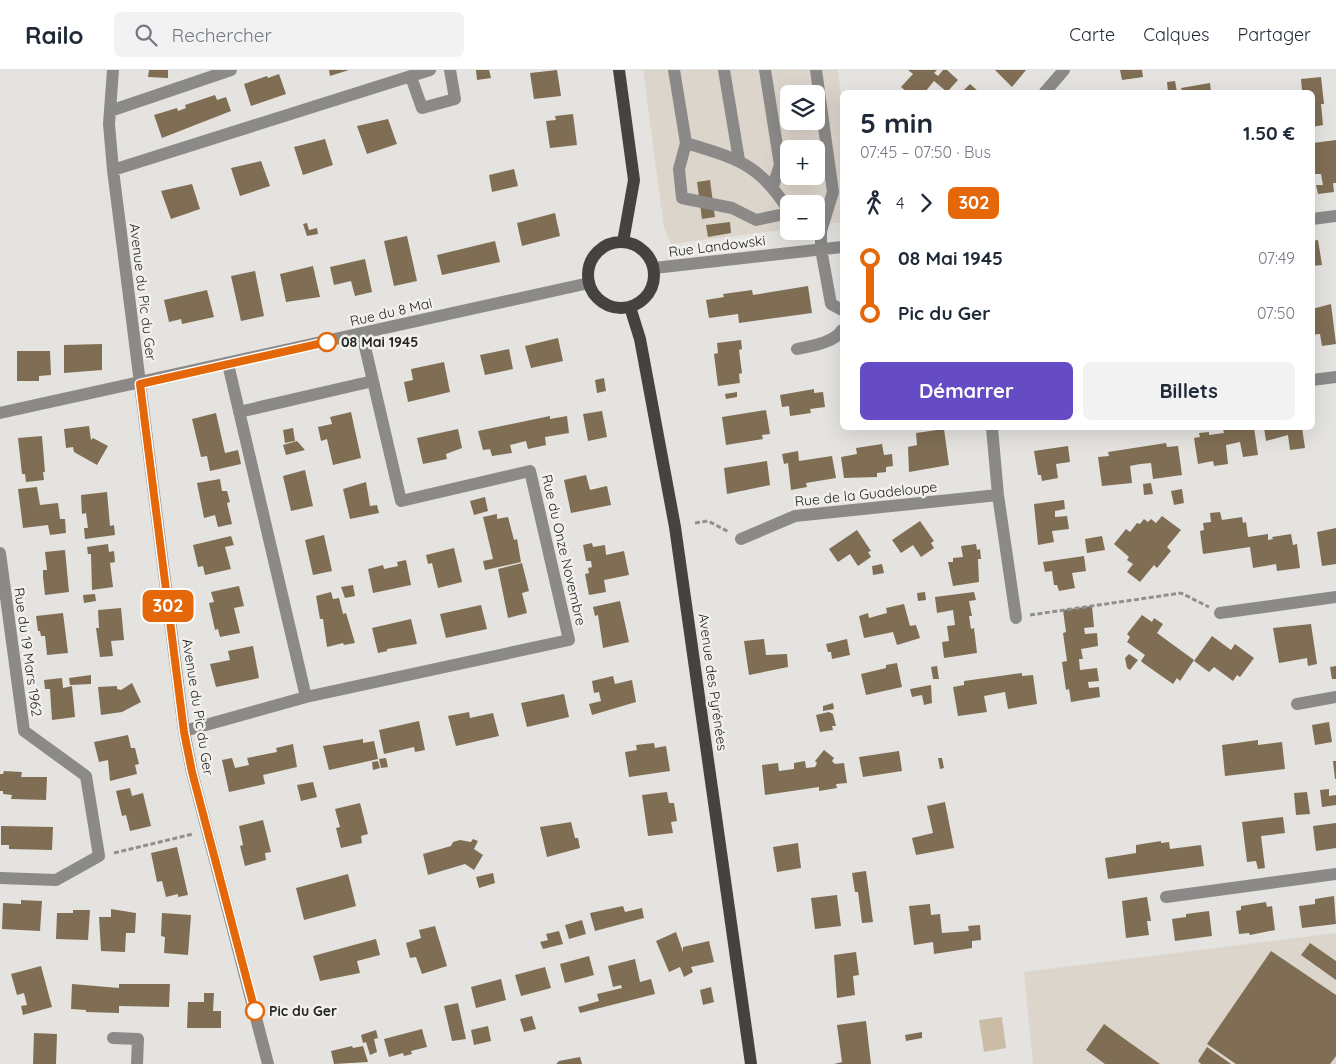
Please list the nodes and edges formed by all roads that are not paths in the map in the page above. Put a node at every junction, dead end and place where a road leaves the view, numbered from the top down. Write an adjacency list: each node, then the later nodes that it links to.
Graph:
1 (113, 70): 13 (street, Avenue du Pic du Ger)
2 (231, 70): 13 (street)
3 (430, 70): 11 (street)
4 (450, 70): 11 (street)
5 (619, 70): 24 (main road)
6 (674, 70): 14 (street)
7 (724, 70): 15 (street)
8 (766, 70): 17 (street)
9 (816, 70): 19 (street)
10 (1064, 70): 12 (street)
11 (411, 77): 16 (street)
12 (1047, 90)
13 (110, 111): 16 (street, Avenue du Pic du Ger)
14 (686, 143): 15 (street); 20 (street)
15 (739, 160): 17 (street)
16 (113, 170): 38 (street, Avenue du Pic du Ger)
17 (773, 186): 18 (street)
18 (780, 197)
19 (825, 212)
20 (780, 214)
21 (1336, 216): 22 (street)
22 (1315, 219)
23 (820, 240): 26 (street)
24 (624, 242): 27 (main road); 28 (main road)
25 (840, 247): 26 (street, Rue Landowski)
26 (821, 249): 27 (street, Rue Landowski); 30 (street)
27 (654, 268): 29 (main road)
28 (589, 283): 29 (main road); 31 (street, Rue du 8 Mai)
29 (630, 307): 58 (main road, Avenue des Pyrénées)
30 (840, 309)
31 (362, 334): 34 (street, Rue du 8 Mai); 37 (street, Rue du Onze Novembre)
32 (840, 334): 33 (street)
33 (797, 349)
34 (228, 364): 38 (street, Rue du 8 Mai); 39 (street)
35 (1336, 377): 36 (street)
36 (1315, 380)
37 (373, 381): 39 (street); 48 (street, Rue du Onze Novembre)
38 (140, 384): 40 (street); 51 (street, Avenue du Pic du Ger)
39 (239, 412): 48 (street)
40 (0, 413)
41 (992, 430): 42 (street)
42 (998, 495): 43 (street, Rue de la Guadeloupe); 47 (street)
43 (741, 538)
44 (0, 553): 53 (street, Rue du 19 Mars 1962)
45 (1336, 597): 46 (street)
46 (1220, 613)
47 (1016, 618)
48 (306, 697): 51 (street, Rue du Onze Novembre)
49 (1336, 697): 50 (street)
50 (1297, 704)
51 (184, 732): 57 (street, Avenue du Pic du Ger)
52 (1336, 874): 54 (street)
53 (0, 878)
54 (1166, 897)
55 (114, 1038): 56 (street)
56 (137, 1064)
57 (268, 1064)
58 (751, 1064)

